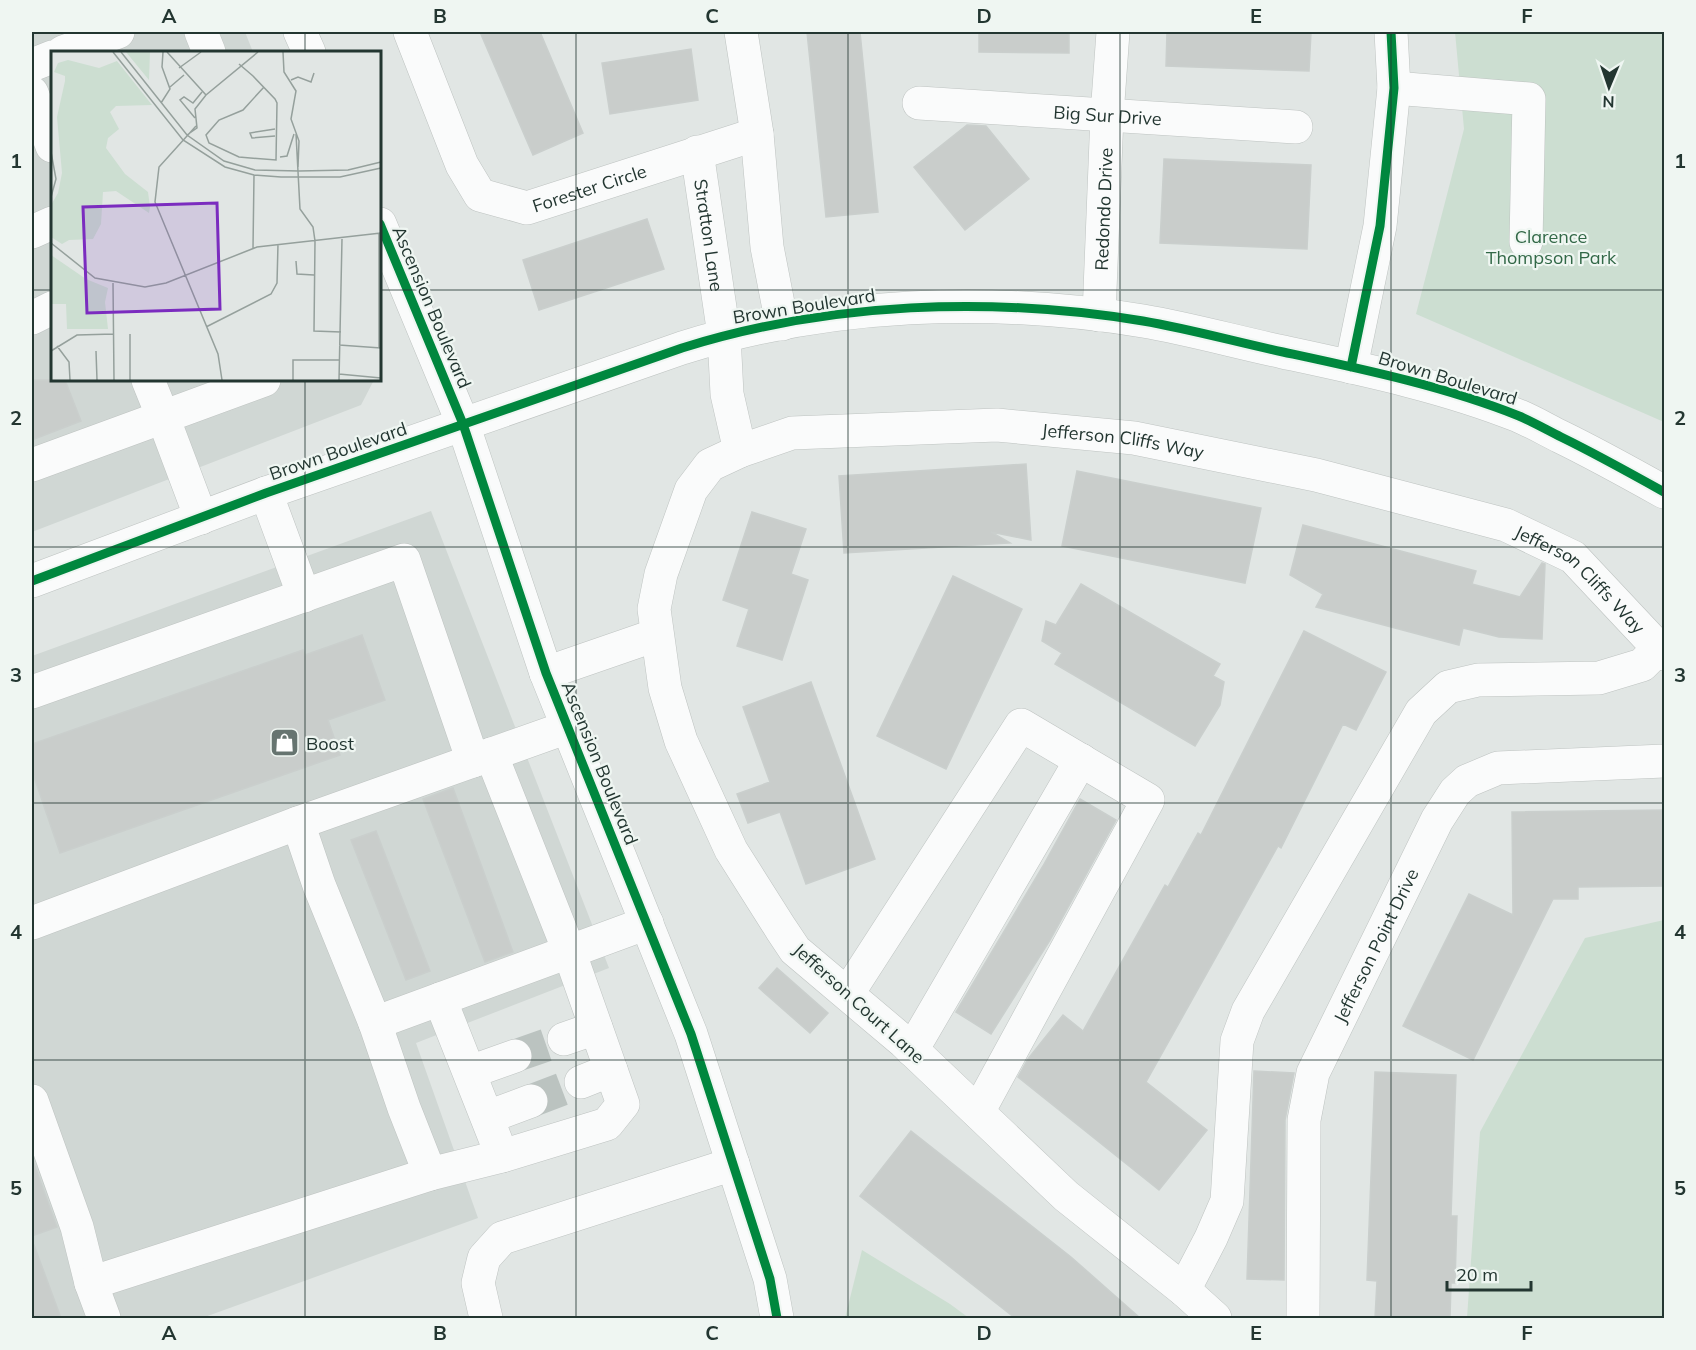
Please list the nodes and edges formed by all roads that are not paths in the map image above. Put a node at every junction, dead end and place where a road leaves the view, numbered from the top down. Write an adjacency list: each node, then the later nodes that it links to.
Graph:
1 (118, 32): 8 (street)
2 (201, 32): 9 (street)
3 (300, 32): 10 (street)
4 (410, 32): 20 (street, Forester Circle)
5 (741, 32): 18 (street)
6 (1113, 32): 16 (street, Redondo Drive)
7 (1391, 32): 13 (street)
8 (66, 51)
9 (209, 51)
10 (309, 51)
11 (51, 57): 12 (street)
12 (32, 65)
13 (1394, 88): 24 (street); 30 (street)
14 (32, 93): 19 (street)
15 (919, 103): 16 (street, Big Sur Drive)
16 (1107, 115): 17 (street, Big Sur Drive); 26 (street, Redondo Drive)
17 (1296, 127)
18 (757, 134): 20 (street); 28 (street)
19 (51, 143)
20 (697, 152): 29 (street, Stratton Lane)
21 (51, 223): 23 (street)
22 (381, 226): 34 (street, Ascension Boulevard)
23 (32, 232)
24 (1526, 242)
25 (51, 309): 27 (street)
26 (1099, 315): 28 (street, Brown Boulevard); 30 (street, Brown Boulevard)
27 (32, 318)
28 (782, 324): 29 (street, Brown Boulevard)
29 (724, 335): 34 (street, Brown Boulevard); 35 (street, Stratton Lane)
30 (1351, 367): 37 (street, Brown Boulevard)
31 (148, 381): 33 (street)
32 (261, 381): 33 (street)
33 (163, 417): 36 (street); 39 (street)
34 (463, 424): 38 (street, Brown Boulevard); 44 (street, Ascension Boulevard)
35 (740, 451): 42 (street, Jefferson Cliffs Way); 43 (street, Jefferson Cliffs Way)
36 (32, 465)
37 (1665, 492)
38 (266, 493): 39 (street, Brown Boulevard); 41 (street)
39 (201, 518): 40 (street, Brown Boulevard)
40 (32, 581)
41 (304, 596): 45 (street); 47 (street)
42 (657, 634): 44 (street); 54 (street, Jefferson Court Lane)
43 (1662, 651): 72 (street)
44 (546, 673): 46 (street, Ascension Boulevard)
45 (32, 692)
46 (568, 727): 47 (street); 52 (street, Ascension Boulevard)
47 (482, 757): 50 (street); 53 (street)
48 (1081, 760): 54 (street); 59 (street); 66 (street)
49 (1665, 761): 77 (street, Jefferson Point Drive)
50 (298, 823): 51 (street); 56 (street)
51 (32, 923)
52 (647, 923): 53 (street); 69 (street, Ascension Boulevard)
53 (569, 951): 55 (street); 57 (street)
54 (848, 993): 59 (street, Jefferson Court Lane)
55 (440, 999): 56 (street); 62 (street)
56 (375, 1023): 70 (street)
57 (596, 1028): 58 (street); 61 (street)
58 (564, 1039)
59 (912, 1050): 66 (street, Jefferson Court Lane)
60 (515, 1056): 62 (street)
61 (611, 1071): 63 (street); 68 (street)
62 (470, 1072): 67 (street)
63 (581, 1082)
64 (32, 1101): 71 (street)
65 (531, 1101): 67 (street)
66 (978, 1112): 72 (street, Jefferson Court Lane)
67 (488, 1118): 68 (street)
68 (502, 1156): 70 (street)
69 (733, 1164): 74 (street); 75 (street, Ascension Boulevard)
70 (430, 1174): 71 (street)
71 (91, 1283): 73 (street)
72 (1184, 1290): 76 (street, Jefferson Court Lane)
73 (104, 1318)
74 (486, 1318)
75 (777, 1318)
76 (1215, 1318)
77 (1303, 1318)

